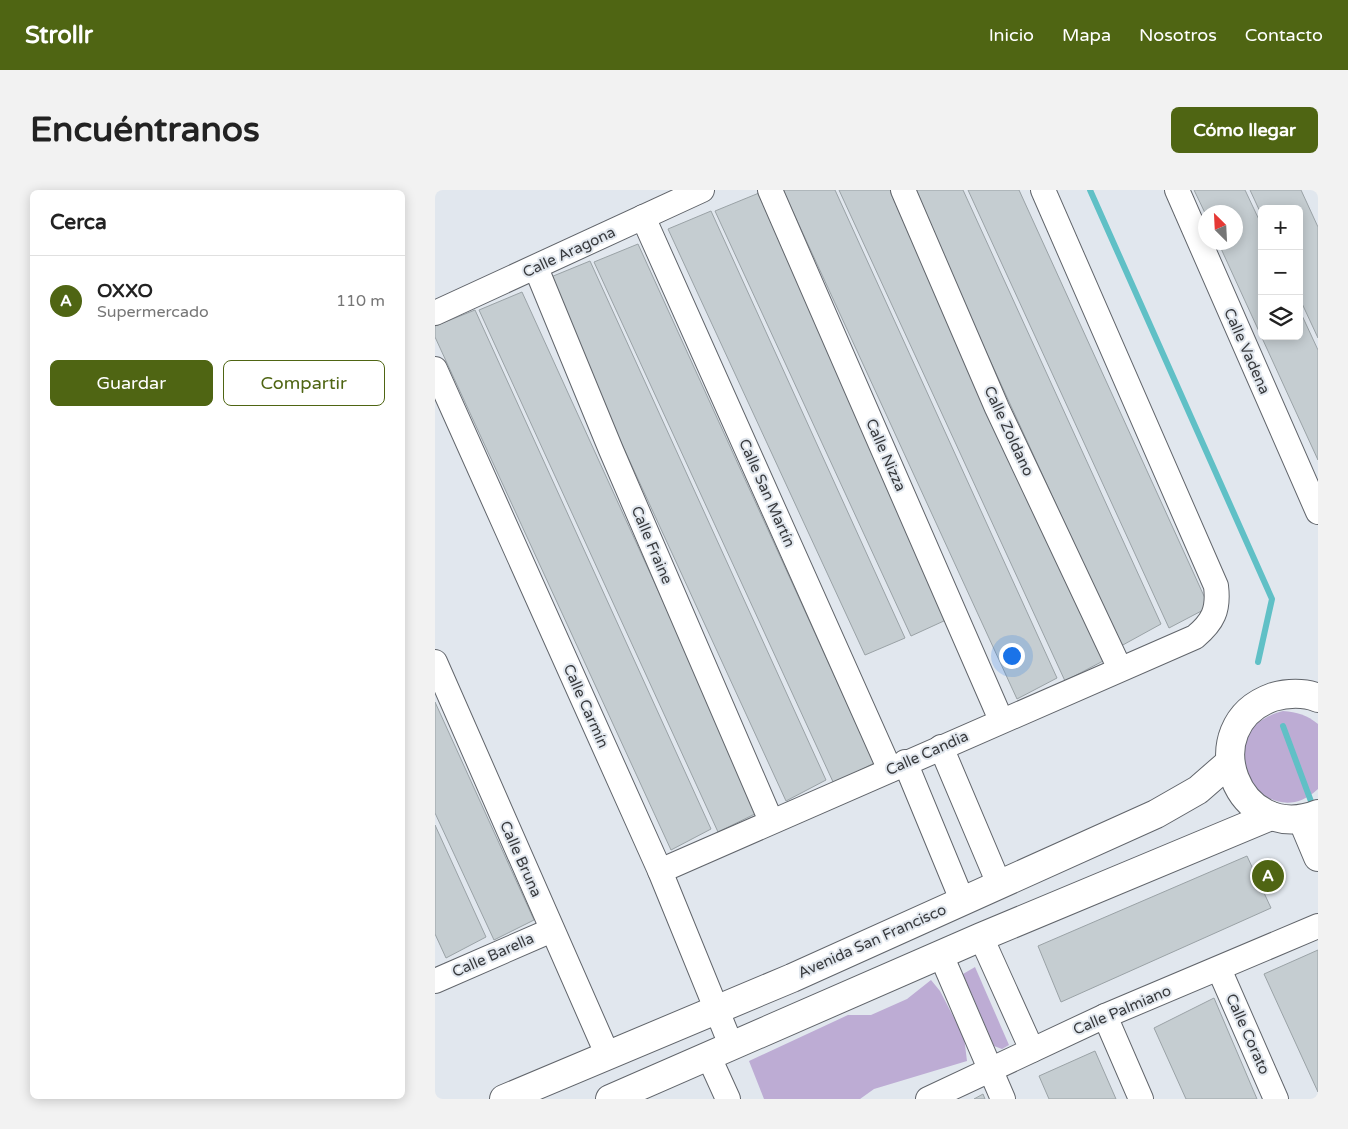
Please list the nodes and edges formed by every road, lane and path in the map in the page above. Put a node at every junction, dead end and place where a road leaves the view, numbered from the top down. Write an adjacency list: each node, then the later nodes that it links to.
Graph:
1 (702, 190): 6 (street, Calle Aragona)
2 (770, 190): 14 (street, Calle Nizza)
3 (903, 190): 12 (street, Calle Zoldano)
4 (1043, 190): 12 (street, Calle Candia)
5 (1177, 190): 10 (street, Calle Vadena)
6 (643, 217): 7 (street, Calle Aragona); 17 (street, Calle San Martín)
7 (537, 268): 8 (street, Calle Aragona); 20 (street, Calle Fraine)
8 (435, 313)
9 (435, 368): 22 (street, Calle Carmín)
10 (1318, 512)
11 (435, 662): 26 (street, Calle Bruna)
12 (1121, 669): 14 (street, Calle Candia)
13 (1317, 697): 16 (street)
14 (1001, 720): 15 (street, Calle Candia)
15 (941, 747): 17 (street, Calle Candia); 23 (street)
16 (1229, 764): 18 (street); 23 (street, Avenida San Francisco)
17 (897, 766): 20 (street, Calle Candia); 24 (street, Calle San Martín)
18 (1271, 816): 19 (street); 27 (street)
19 (1310, 816): 21 (street)
20 (771, 821): 22 (street, Calle Candia)
21 (1318, 857)
22 (660, 871): 31 (street, Calle Carmín)
23 (999, 884): 24 (street, Avenida San Francisco)
24 (962, 900): 31 (street, Avenida San Francisco)
25 (1318, 926): 29 (street, Calle Palmiano)
26 (552, 930): 30 (street, Calle Barella); 35 (street, Calle Bruna)
27 (981, 937): 28 (street); 34 (street)
28 (941, 955): 33 (street); 36 (street)
29 (1219, 969): 32 (street, Calle Palmiano); 43 (street, Calle Corato)
30 (436, 979)
31 (716, 1009): 33 (street, Calle Carmín); 35 (street, Avenida San Francisco)
32 (1105, 1016): 34 (street, Calle Palmiano); 42 (street)
33 (719, 1050): 38 (street); 39 (street, Calle Carmín)
34 (1032, 1050): 36 (street, Calle Palmiano)
35 (608, 1056): 37 (street, Avenida San Francisco)
36 (991, 1069): 40 (street, Calle Palmiano); 41 (street)
37 (512, 1097)
38 (610, 1099)
39 (728, 1099)
40 (929, 1099)
41 (1003, 1099)
42 (1141, 1099)
43 (1276, 1099)

